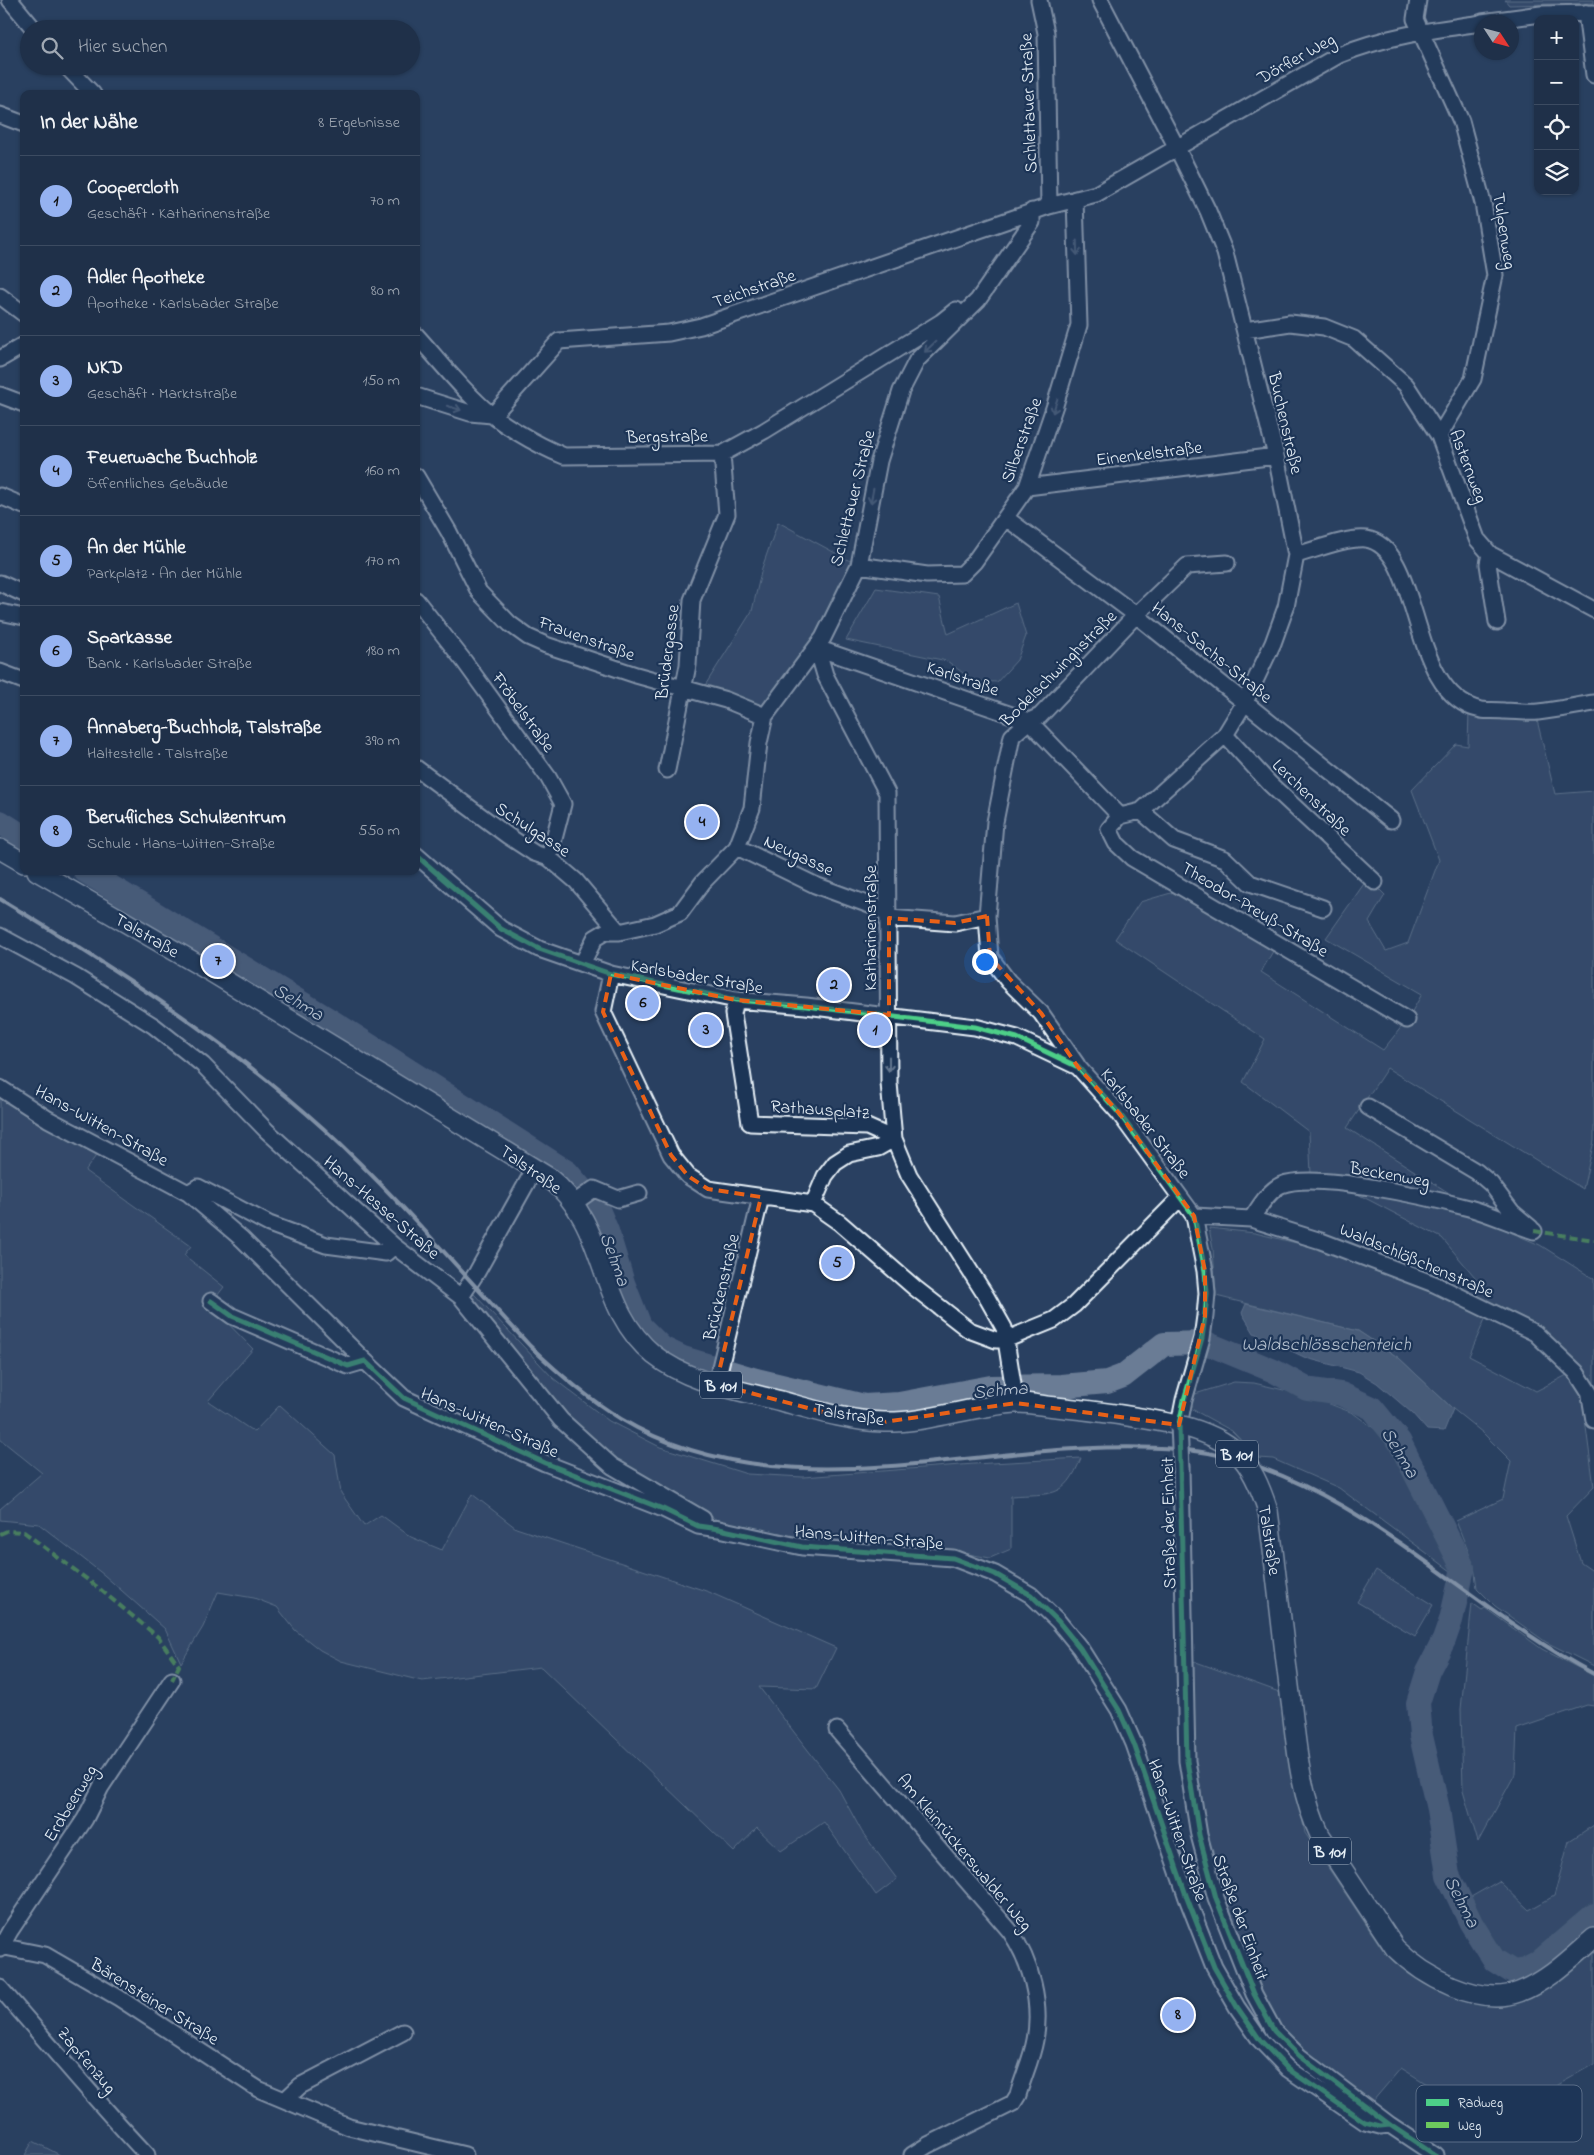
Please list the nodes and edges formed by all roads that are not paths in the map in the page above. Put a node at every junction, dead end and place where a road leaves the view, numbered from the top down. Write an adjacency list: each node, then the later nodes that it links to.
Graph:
1 (10, 0): 7 (street)
2 (1039, 0): 17 (street, Schlettauer Straße)
3 (1100, 0): 15 (street, Buchenstraße)
4 (1418, 0): 9 (street, Tulpenweg)
5 (1590, 13): 6 (street, Dörfler Weg); 11 (street)
6 (1519, 17)
7 (27, 20)
8 (1474, 24): 9 (street, Dörfler Weg)
9 (1420, 32): 15 (street, Dörfler Weg); 30 (street, Tulpenweg)
10 (75, 75): 12 (street)
11 (1594, 75)
12 (89, 90)
13 (0, 115): 14 (street)
14 (20, 122)
15 (1178, 148): 16 (street, Dörfler Weg); 22 (street, Buchenstraße)
16 (1075, 199): 17 (street, Teichstraße); 34 (street, Silberstraße, one-way to 34)
17 (1049, 206): 18 (street, Teichstraße)
18 (1032, 211): 19 (street, Schlettauer Straße); 29 (street, Teichstraße)
19 (998, 273): 31 (street, Bergstraße); 41 (street, Schlettauer Straße, one-way to 41)
20 (0, 296): 21 (street)
21 (20, 311)
22 (1244, 330): 30 (street, Asternweg); 32 (street, Buchenstraße)
23 (420, 339): 29 (street, Bergstraße)
24 (20, 347): 25 (street)
25 (0, 359)
26 (0, 395): 28 (street)
27 (420, 397): 29 (street, one-way to 29)
28 (20, 402)
29 (493, 415): 31 (street, Bergstraße)
30 (1439, 436): 38 (street, Asternweg)
31 (722, 454): 53 (street, Brüdergasse)
32 (1276, 456): 34 (street, Einenkelstraße); 39 (street, Buchenstraße)
33 (420, 483): 53 (street, Frauenstraße)
34 (1027, 487): 37 (street, Silberstraße)
35 (0, 496): 36 (street)
36 (20, 504)
37 (1006, 518): 41 (street, Silberstraße); 47 (street, Hans-Sachs-Straße)
38 (1490, 554): 45 (street); 49 (street)
39 (1296, 555): 54 (street, Buchenstraße); 55 (street)
40 (1227, 563): 47 (street, Bodelschwinghstraße)
41 (859, 565): 50 (street, Schlettauer Straße)
42 (0, 583): 43 (street)
43 (20, 592)
44 (420, 605): 67 (street, Fröbelstraße)
45 (1594, 610)
46 (0, 612): 48 (street)
47 (1136, 615): 54 (street, Hans-Sachs-Straße); 57 (street, Bodelschwinghstraße)
48 (20, 616)
49 (1498, 622)
50 (817, 648): 56 (street, Schlettauer Straße); 57 (street, Karlstraße); 73 (street, Katharinenstraße)
51 (0, 672): 52 (street)
52 (20, 680)
53 (684, 688): 56 (street, Frauenstraße); 59 (street, Brüdergasse)
54 (1245, 702): 58 (street, Buchenstraße); 63 (street, Hans-Sachs-Straße)
55 (1594, 703)
56 (765, 716): 64 (street, Schlettauer Straße)
57 (1028, 721): 62 (street, Karlstraße); 72 (street, Bodelschwinghstraße)
58 (1225, 735): 61 (street, Buchenstraße); 70 (street, Lerchenstraße)
59 (667, 770)
60 (420, 771): 67 (street, Schulgasse)
61 (1141, 811): 62 (street, Buchenstraße); 71 (street)
62 (1120, 816): 80 (street, Theodor-Preuß-Straße)
63 (1391, 820)
64 (737, 847): 73 (street, Neugasse); 74 (street, Schlettauer Straße)
65 (0, 849): 68 (main road)
66 (420, 858): 76 (street, Karlsbader Straße)
67 (548, 858): 74 (street, Schulgasse)
68 (20, 861)
69 (45, 875): 85 (main road, Talstraße / B 101)
70 (1375, 882)
71 (1322, 908)
72 (987, 916): 73 (street, Neugasse); 81 (street, Bodelschwinghstraße)
73 (889, 918): 79 (street, Katharinenstraße)
74 (619, 932): 76 (street, Schlettauer Straße)
75 (0, 936): 94 (street, Hans-Hesse-Straße)
76 (582, 964): 77 (street, Karlsbader Straße)
77 (611, 974): 78 (street, Karlsbader Straße); 89 (street)
78 (736, 1000): 79 (street, Karlsbader Straße); 84 (street, Rathausplatz)
79 (889, 1015): 81 (street, Karlsbader Straße); 84 (street, Katharinenstraße, one-way to 84)
80 (1407, 1020)
81 (1078, 1067): 90 (street, Karlsbader Straße)
82 (0, 1088): 86 (street, Hans-Witten-Straße)
83 (1368, 1107): 93 (street, Beckenweg)
84 (894, 1139): 91 (street, Rathausplatz); 97 (street, Katharinenstraße)
85 (535, 1168): 88 (main road, Talstraße / B 101); 95 (street)
86 (188, 1193): 94 (street, Hans-Witten-Straße); 98 (street, Hans-Witten-Straße)
87 (639, 1194): 88 (street)
88 (583, 1197): 99 (main road, Talstraße / B 101)
89 (761, 1198): 91 (street); 99 (street, Brückenstraße)
90 (1180, 1198): 92 (street, Karlsbader Straße); 97 (street)
91 (813, 1204): 97 (street)
92 (1194, 1216): 93 (street, Waldschlößchenstraße); 103 (street, Karlsbader Straße)
93 (1251, 1219): 100 (street, Waldschlößchenstraße)
94 (394, 1246): 95 (street, Hans-Hesse-Straße)
95 (460, 1297): 104 (street, Hans-Hesse-Straße)
96 (211, 1301): 98 (street)
97 (1005, 1340): 101 (street, Katharinenstraße)
98 (365, 1361): 104 (street, Hans-Witten-Straße)
99 (718, 1380): 101 (main road, Talstraße / B 101)
100 (1592, 1398): 102 (street)
101 (1016, 1399): 103 (main road, Talstraße / B 101)
102 (1594, 1420)
103 (1179, 1425): 107 (main road, Talstraße / B 101, bridge); 112 (street, Straße der Einheit, bridge)
104 (719, 1529): 112 (street, Hans-Witten-Straße)
105 (172, 1680): 108 (street, Erdbeerweg)
106 (837, 1730): 115 (street, Am Kleinrückerswalder Weg)
107 (1594, 1938)
108 (0, 1947): 111 (street, Bärensteiner Straße)
109 (0, 1988): 113 (street, Zapfenzug)
110 (403, 2032): 111 (street)
111 (285, 2100): 114 (street, Bärensteiner Straße)
112 (1390, 2125): 116 (street, Straße der Einheit)
113 (147, 2155)
114 (465, 2155)
115 (912, 2155)
116 (1435, 2155)

